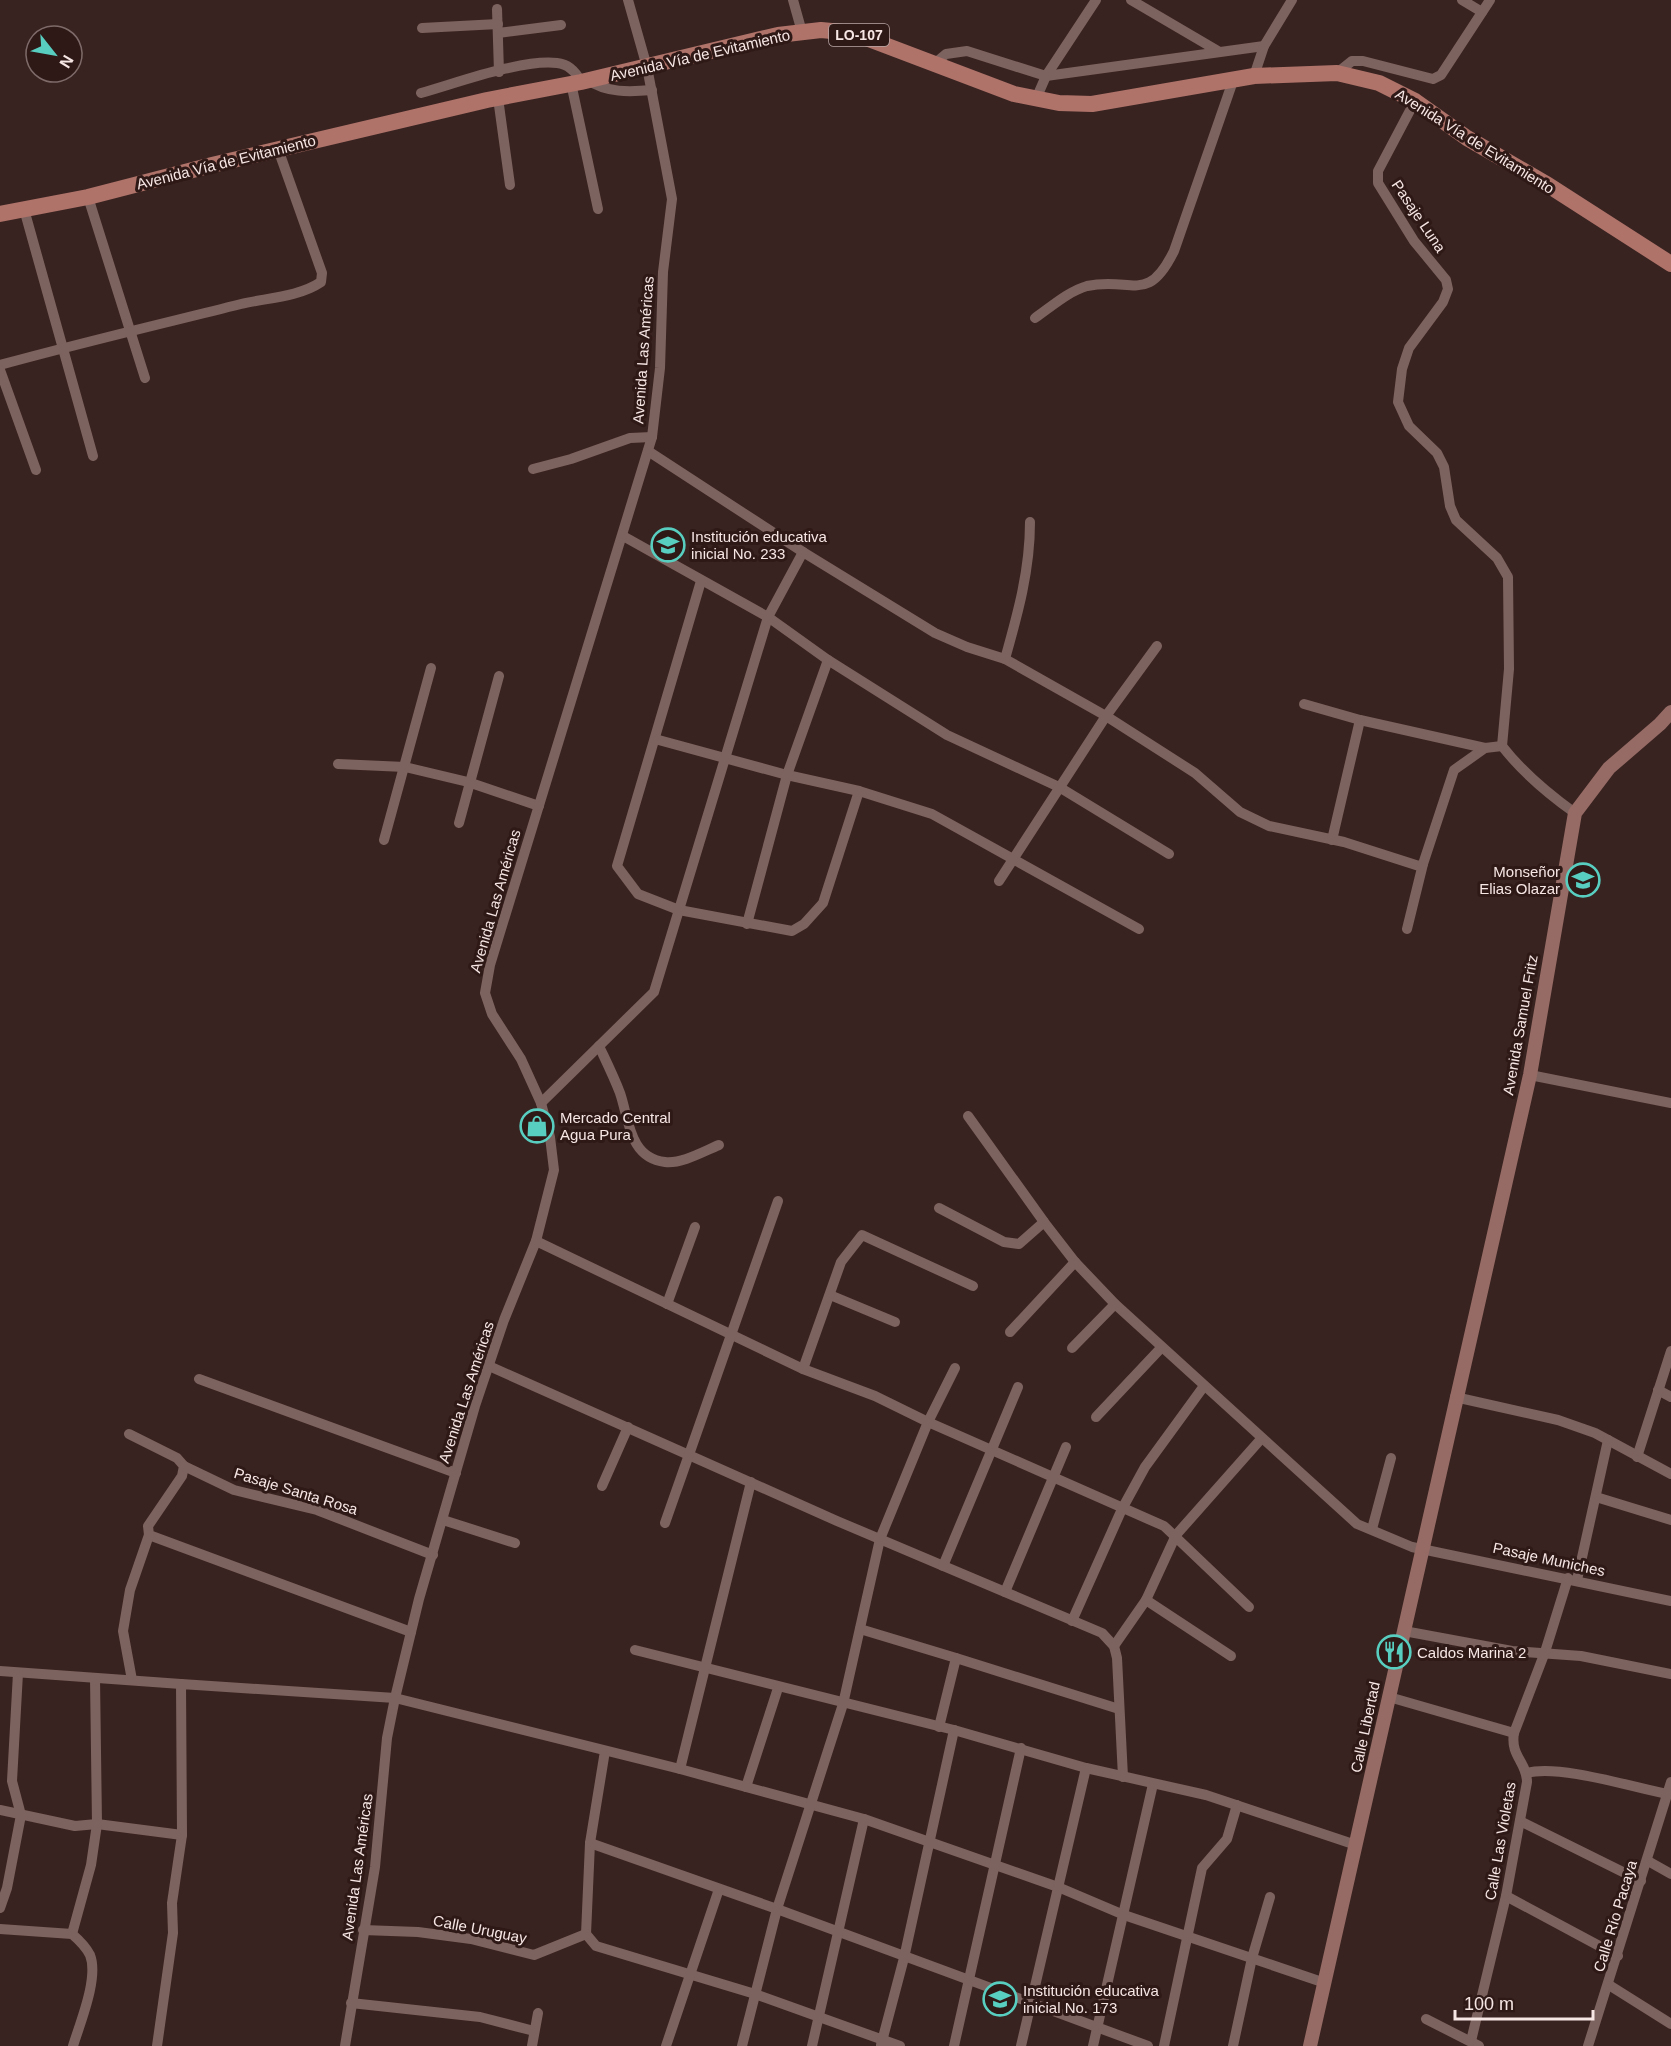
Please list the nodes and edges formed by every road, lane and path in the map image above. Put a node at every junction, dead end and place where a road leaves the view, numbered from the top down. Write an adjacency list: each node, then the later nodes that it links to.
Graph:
1 (628, 0): 17 (street, Avenida Las Américas)
2 (793, 0): 13 (street)
3 (1095, 0): 20 (street)
4 (1131, 0): 15 (street)
5 (1292, 0): 14 (street)
6 (1462, 0): 9 (street)
7 (1490, 0): 9 (street)
8 (497, 9): 12 (street)
9 (1482, 12): 19 (street)
10 (561, 25): 12 (street)
11 (422, 28): 12 (street)
12 (498, 28): 18 (street)
13 (802, 32): 16 (main road, Avenida Vía de Evitamiento / LO-107); 17 (main road, Avenida Vía de Evitamiento / LO-107)
14 (1264, 46): 15 (street); 21 (street)
15 (1218, 51): 20 (street)
16 (934, 64): 20 (street); 27 (main road, Avenida Vía de Evitamiento / LO-107)
17 (647, 67): 23 (main road, Avenida Vía de Evitamiento / LO-107); 24 (street, Avenida Las Américas)
18 (499, 72): 23 (street); 25 (street)
19 (1336, 73): 21 (main road, Avenida Vía de Evitamiento / LO-107); 28 (main road, Avenida Vía de Evitamiento / LO-107)
20 (1046, 76): 27 (street)
21 (1254, 76): 22 (main road, Avenida Vía de Evitamiento / LO-107)
22 (1234, 78): 27 (main road, Avenida Vía de Evitamiento / LO-107); 36 (street)
23 (580, 81): 24 (street); 26 (main road, Avenida Vía de Evitamiento / LO-107); 33 (street)
24 (652, 90): 42 (street, Avenida Las Américas)
25 (421, 93)
26 (498, 98): 29 (main road, Avenida Vía de Evitamiento / LO-107); 30 (street)
27 (1036, 99)
28 (1415, 101): 35 (main road, Avenida Vía de Evitamiento / LO-107); 62 (street, Pasaje Luna)
29 (278, 149): 31 (main road, Avenida Vía de Evitamiento / LO-107); 37 (street)
30 (510, 185)
31 (88, 197): 32 (main road, Avenida Vía de Evitamiento / LO-107); 37 (street)
32 (24, 209): 34 (main road, Avenida Vía de Evitamiento / LO-107); 38 (street)
33 (598, 209)
34 (0, 214)
35 (1671, 264)
36 (1035, 318)
37 (130, 332): 38 (street); 41 (street)
38 (61, 348): 39 (street); 44 (street)
39 (0, 365)
40 (0, 370): 46 (street)
41 (145, 378)
42 (652, 437): 43 (street, Avenida Las Américas); 45 (street)
43 (648, 451): 48 (street, Avenida Las Américas); 49 (street)
44 (93, 456)
45 (533, 469)
46 (36, 470)
47 (1030, 522): 53 (street)
48 (623, 536): 50 (street); 71 (street, Avenida Las Américas)
49 (803, 552): 51 (street); 53 (street)
50 (701, 581): 51 (street); 61 (street)
51 (768, 617): 54 (street); 64 (street)
52 (1156, 646): 59 (street)
53 (1005, 659): 59 (street)
54 (828, 660): 67 (street); 69 (street)
55 (431, 668): 66 (street)
56 (499, 676): 68 (street)
57 (1304, 704): 60 (street)
58 (1671, 712): 72 (street, Avenida Samuel Fritz)
59 (1106, 716): 69 (street); 75 (street)
60 (1360, 720): 63 (street); 75 (street)
61 (655, 739): 64 (street); 80 (street)
62 (1502, 746): 63 (street); 72 (street)
63 (1485, 748): 78 (street)
64 (725, 759): 67 (street); 80 (street)
65 (338, 764): 66 (street)
66 (405, 767): 68 (street); 74 (street)
67 (788, 775): 70 (street); 81 (street)
68 (468, 782): 71 (street); 73 (street)
69 (1059, 787): 76 (street); 77 (street)
70 (859, 791): 77 (street); 81 (street)
71 (539, 806): 86 (street, Avenida Las Américas)
72 (1575, 813): 85 (street, Avenida Samuel Fritz)
73 (459, 823)
74 (384, 840)
75 (1332, 840): 78 (street)
76 (1168, 854)
77 (1013, 859): 79 (street); 82 (street)
78 (1423, 864): 83 (street)
79 (999, 881)
80 (679, 910): 81 (street); 84 (street)
81 (747, 924)
82 (1139, 929)
83 (1407, 929)
84 (599, 1046): 86 (street); 89 (street)
85 (1530, 1075): 87 (street); 110 (street, Avenida Samuel Fritz)
86 (540, 1103): 94 (street, Avenida Las Américas)
87 (1671, 1103)
88 (968, 1116): 92 (street, Pasaje Muniches)
89 (719, 1145)
90 (778, 1201): 102 (street)
91 (939, 1208): 92 (street)
92 (1044, 1222): 95 (street, Pasaje Muniches)
93 (695, 1227): 98 (street)
94 (536, 1241): 98 (street); 106 (street, Avenida Las Américas)
95 (1075, 1262): 99 (street, Pasaje Muniches); 101 (street)
96 (973, 1286): 97 (street)
97 (830, 1295): 100 (street); 108 (street)
98 (667, 1304): 102 (street)
99 (1115, 1304): 103 (street); 104 (street, Pasaje Muniches)
100 (895, 1322)
101 (1010, 1332)
102 (731, 1334): 108 (street); 124 (street)
103 (1072, 1348)
104 (1161, 1348): 111 (street, Pasaje Muniches); 116 (street)
105 (1671, 1351): 113 (street)
106 (489, 1366): 118 (street); 128 (street, Avenida Las Américas)
107 (955, 1368): 117 (street)
108 (803, 1369): 117 (street)
109 (199, 1379): 128 (street)
110 (1459, 1379): 114 (street, Calle Libertad)
111 (1204, 1386): 120 (street, Pasaje Muniches); 134 (street)
112 (1018, 1387): 123 (street)
113 (1658, 1390): 115 (street); 125 (street)
114 (1455, 1397): 121 (street); 143 (street, Calle Libertad)
115 (1671, 1397)
116 (1096, 1417)
117 (928, 1422): 123 (street); 141 (street)
118 (628, 1427): 124 (street); 132 (street)
119 (129, 1434): 127 (street, Pasaje Santa Rosa)
120 (1261, 1439): 138 (street, Pasaje Muniches); 140 (street)
121 (1608, 1440): 125 (street); 133 (street)
122 (1066, 1447): 130 (street)
123 (992, 1450): 130 (street); 145 (street)
124 (688, 1453): 131 (street); 137 (street)
125 (1637, 1456): 129 (street)
126 (1391, 1458): 138 (street)
127 (184, 1466): 139 (street); 144 (street, Pasaje Santa Rosa)
128 (456, 1473): 135 (street, Avenida Las Américas)
129 (1671, 1474)
130 (1053, 1477): 134 (street); 147 (street)
131 (751, 1482): 141 (street); 160 (street)
132 (602, 1486)
133 (1596, 1497): 136 (street); 146 (street)
134 (1122, 1509): 140 (street); 151 (street)
135 (442, 1520): 142 (street); 144 (street, Avenida Las Américas)
136 (1671, 1520)
137 (665, 1523)
138 (1371, 1529): 143 (street, Pasaje Muniches)
139 (149, 1535): 154 (street); 165 (street)
140 (1176, 1535): 148 (street); 150 (street)
141 (880, 1539): 145 (street); 152 (street)
142 (515, 1543)
143 (1421, 1548): 146 (street, Pasaje Muniches); 153 (street, Calle Libertad)
144 (433, 1556): 154 (street, Avenida Las Américas)
145 (943, 1566): 147 (street)
146 (1573, 1579): 149 (street, Pasaje Muniches); 157 (street)
147 (1005, 1592): 151 (street)
148 (1146, 1600): 155 (street); 158 (street)
149 (1671, 1600)
150 (1249, 1607)
151 (1072, 1621): 155 (street)
152 (860, 1629): 159 (street); 170 (street)
153 (1404, 1630): 157 (street); 168 (street, Calle Libertad)
154 (411, 1632): 169 (street, Avenida Las Américas)
155 (1114, 1646): 171 (street)
156 (635, 1650): 160 (street)
157 (1545, 1652): 163 (street); 174 (street)
158 (1231, 1656)
159 (956, 1658): 171 (street); 172 (street)
160 (704, 1669): 167 (street); 178 (street)
161 (0, 1671): 162 (street)
162 (18, 1673): 164 (street); 188 (street)
163 (1671, 1674)
164 (95, 1678): 165 (street); 191 (street)
165 (132, 1680): 166 (street)
166 (181, 1684): 169 (street); 192 (street)
167 (778, 1688): 170 (street); 183 (street)
168 (1389, 1697): 174 (street); 195 (street, Calle Libertad)
169 (395, 1698): 176 (street); 208 (street, Avenida Las Américas)
170 (843, 1704): 172 (street); 185 (street)
171 (1119, 1709): 180 (street)
172 (939, 1726): 173 (street)
173 (954, 1730): 175 (street); 194 (street)
174 (1514, 1733): 179 (street, Calle Las Violetas)
175 (1021, 1748): 177 (street); 197 (street)
176 (605, 1751): 178 (street); 193 (street)
177 (1086, 1768): 180 (street); 200 (street)
178 (680, 1769): 183 (street)
179 (1527, 1773): 184 (street); 190 (street, Calle Las Violetas)
180 (1123, 1777): 182 (street)
181 (1671, 1782): 184 (street, Calle Río Pacaya)
182 (1153, 1784): 186 (street); 206 (street)
183 (746, 1787): 185 (street)
184 (1667, 1794): 196 (street, Calle Río Pacaya)
185 (812, 1805): 189 (street); 205 (street)
186 (1237, 1805): 195 (street); 212 (street)
187 (0, 1810): 188 (street)
188 (21, 1815): 191 (street); 204 (street)
189 (864, 1819): 194 (street); 209 (street)
190 (1520, 1821): 199 (street); 202 (street, Calle Las Violetas)
191 (97, 1824): 192 (street); 210 (street)
192 (182, 1835): 232 (street)
193 (590, 1844): 201 (street); 211 (street)
194 (928, 1844): 197 (street); 214 (street)
195 (1356, 1845): 218 (street, Calle Libertad)
196 (1648, 1861): 198 (street); 199 (street, Calle Río Pacaya)
197 (993, 1865): 200 (street); 217 (street)
198 (1671, 1874)
199 (1641, 1881): 213 (street, Calle Río Pacaya)
200 (1058, 1887): 206 (street); 222 (street)
201 (719, 1889): 205 (street); 216 (street)
202 (1506, 1896): 213 (street); 230 (street, Calle Las Violetas)
203 (1270, 1897): 215 (street)
204 (0, 1908)
205 (777, 1909): 209 (street); 220 (street)
206 (1124, 1915): 212 (street); 227 (street)
207 (0, 1929): 210 (street)
208 (363, 1930): 211 (street, Calle Uruguay); 221 (street, Avenida Las Américas)
209 (837, 1933): 214 (street); 224 (street)
210 (72, 1934): 231 (street)
211 (586, 1934): 216 (street)
212 (1188, 1936): 215 (street); 243 (street)
213 (1618, 1956): 219 (street, Calle Río Pacaya)
214 (904, 1958): 217 (street); 229 (street)
215 (1252, 1958): 218 (street); 244 (street)
216 (690, 1974): 220 (street); 235 (street)
217 (969, 1982): 222 (street); 239 (street)
218 (1325, 1983): 245 (street, Calle Libertad)
219 (1609, 1985): 226 (street); 246 (street, Calle Río Pacaya)
220 (755, 1994): 224 (street); 236 (street)
221 (351, 2003): 228 (street); 233 (street, Avenida Las Américas)
222 (1032, 2003): 227 (street); 240 (street)
223 (537, 2013): 228 (street)
224 (818, 2015): 229 (street); 237 (street)
225 (1426, 2019): 230 (street)
226 (1671, 2024)
227 (1097, 2027): 241 (street); 242 (street)
228 (534, 2031): 234 (street)
229 (882, 2042): 238 (street)
230 (1475, 2044)
231 (73, 2046)
232 (157, 2046)
233 (345, 2046)
234 (532, 2046)
235 (666, 2046)
236 (742, 2046)
237 (812, 2046)
238 (900, 2046)
239 (954, 2046)
240 (1021, 2046)
241 (1093, 2046)
242 (1148, 2046)
243 (1164, 2046)
244 (1233, 2046)
245 (1310, 2046)
246 (1588, 2046)

